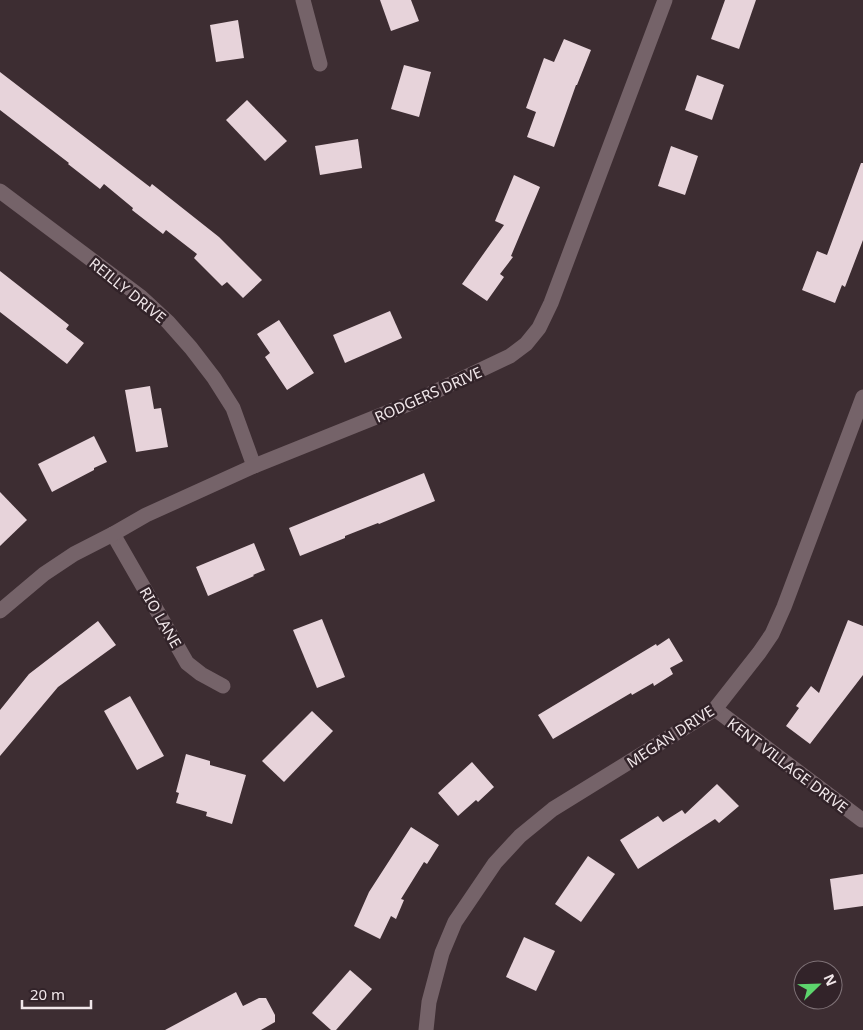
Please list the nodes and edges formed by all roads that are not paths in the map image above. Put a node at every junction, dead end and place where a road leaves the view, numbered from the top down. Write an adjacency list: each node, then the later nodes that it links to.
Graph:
1 (303, 0): 3 (street)
2 (665, 0): 6 (street, RODGERS DRIVE)
3 (320, 64)
4 (0, 191): 6 (street, REILLY DRIVE)
5 (863, 397): 10 (street, MEGAN DRIVE)
6 (254, 466): 7 (street, RODGERS DRIVE)
7 (114, 534): 8 (street, RODGERS DRIVE); 9 (street, RIO LANE)
8 (0, 611)
9 (222, 686)
10 (715, 709): 11 (street, KENT VILLAGE DRIVE); 12 (street, MEGAN DRIVE)
11 (862, 820)
12 (426, 1030)

